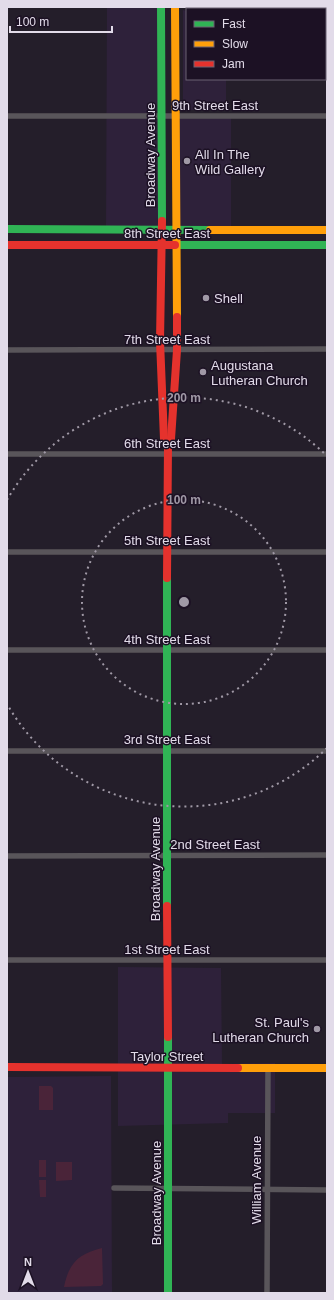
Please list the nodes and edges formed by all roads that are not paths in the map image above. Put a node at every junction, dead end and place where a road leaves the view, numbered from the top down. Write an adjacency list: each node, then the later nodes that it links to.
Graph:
1 (162, 7): 4 (main road, Broadway Avenue)
2 (175, 7): 5 (main road, Broadway Avenue)
3 (7, 116): 4 (street, 9th Street East)
4 (161, 116): 5 (street, 9th Street East); 8 (main road, Broadway Avenue)
5 (175, 116): 6 (street, 9th Street East); 9 (main road, Broadway Avenue)
6 (327, 116)
7 (7, 229): 8 (main road, 8th Street East)
8 (162, 229): 9 (main road, 8th Street East); 12 (main road, Broadway Avenue)
9 (175, 229): 10 (main road, 8th Street East); 13 (main road, Broadway Avenue)
10 (327, 230)
11 (7, 245): 12 (main road, 8th Street East)
12 (161, 245): 13 (main road, 8th Street East); 17 (main road, Broadway Avenue)
13 (175, 245): 14 (main road, 8th Street East); 18 (main road, Broadway Avenue)
14 (327, 245)
15 (327, 349): 18 (street, 7th Street East)
16 (7, 350): 17 (street, 7th Street East)
17 (160, 350): 18 (street, 7th Street East); 19 (main road, Broadway Avenue)
18 (177, 350): 19 (main road, Broadway Avenue)
19 (168, 445): 21 (main road, Broadway Avenue)
20 (7, 454): 21 (street, 6th Street East)
21 (168, 454): 22 (street, 6th Street East); 24 (main road, Broadway Avenue)
22 (327, 454)
23 (7, 552): 24 (street, 5th Street East)
24 (168, 552): 25 (street, 5th Street East); 27 (main road, Broadway Avenue)
25 (327, 552)
26 (7, 650): 27 (street, 4th Street East)
27 (168, 650): 28 (street, 4th Street East); 30 (main road, Broadway Avenue)
28 (327, 650)
29 (7, 751): 30 (street, 3rd Street East)
30 (167, 751): 31 (street, 3rd Street East); 34 (main road, Broadway Avenue)
31 (327, 751)
32 (327, 855): 34 (street, 2nd Street East)
33 (7, 856): 34 (street, 2nd Street East)
34 (167, 856): 36 (main road, Broadway Avenue)
35 (7, 960): 36 (street, 1st Street East)
36 (167, 960): 37 (street, 1st Street East); 39 (main road, Broadway Avenue)
37 (327, 960)
38 (7, 1067): 39 (main road, Taylor Street)
39 (168, 1068): 40 (main road, Taylor Street); 43 (main road, Broadway Avenue)
40 (268, 1068): 41 (main road, Taylor Street); 44 (street, William Avenue)
41 (327, 1068)
42 (114, 1188): 43 (street)
43 (168, 1189): 44 (street); 46 (main road, Broadway Avenue)
44 (267, 1189): 45 (street); 47 (street, William Avenue)
45 (327, 1190)
46 (168, 1293)
47 (268, 1293)

